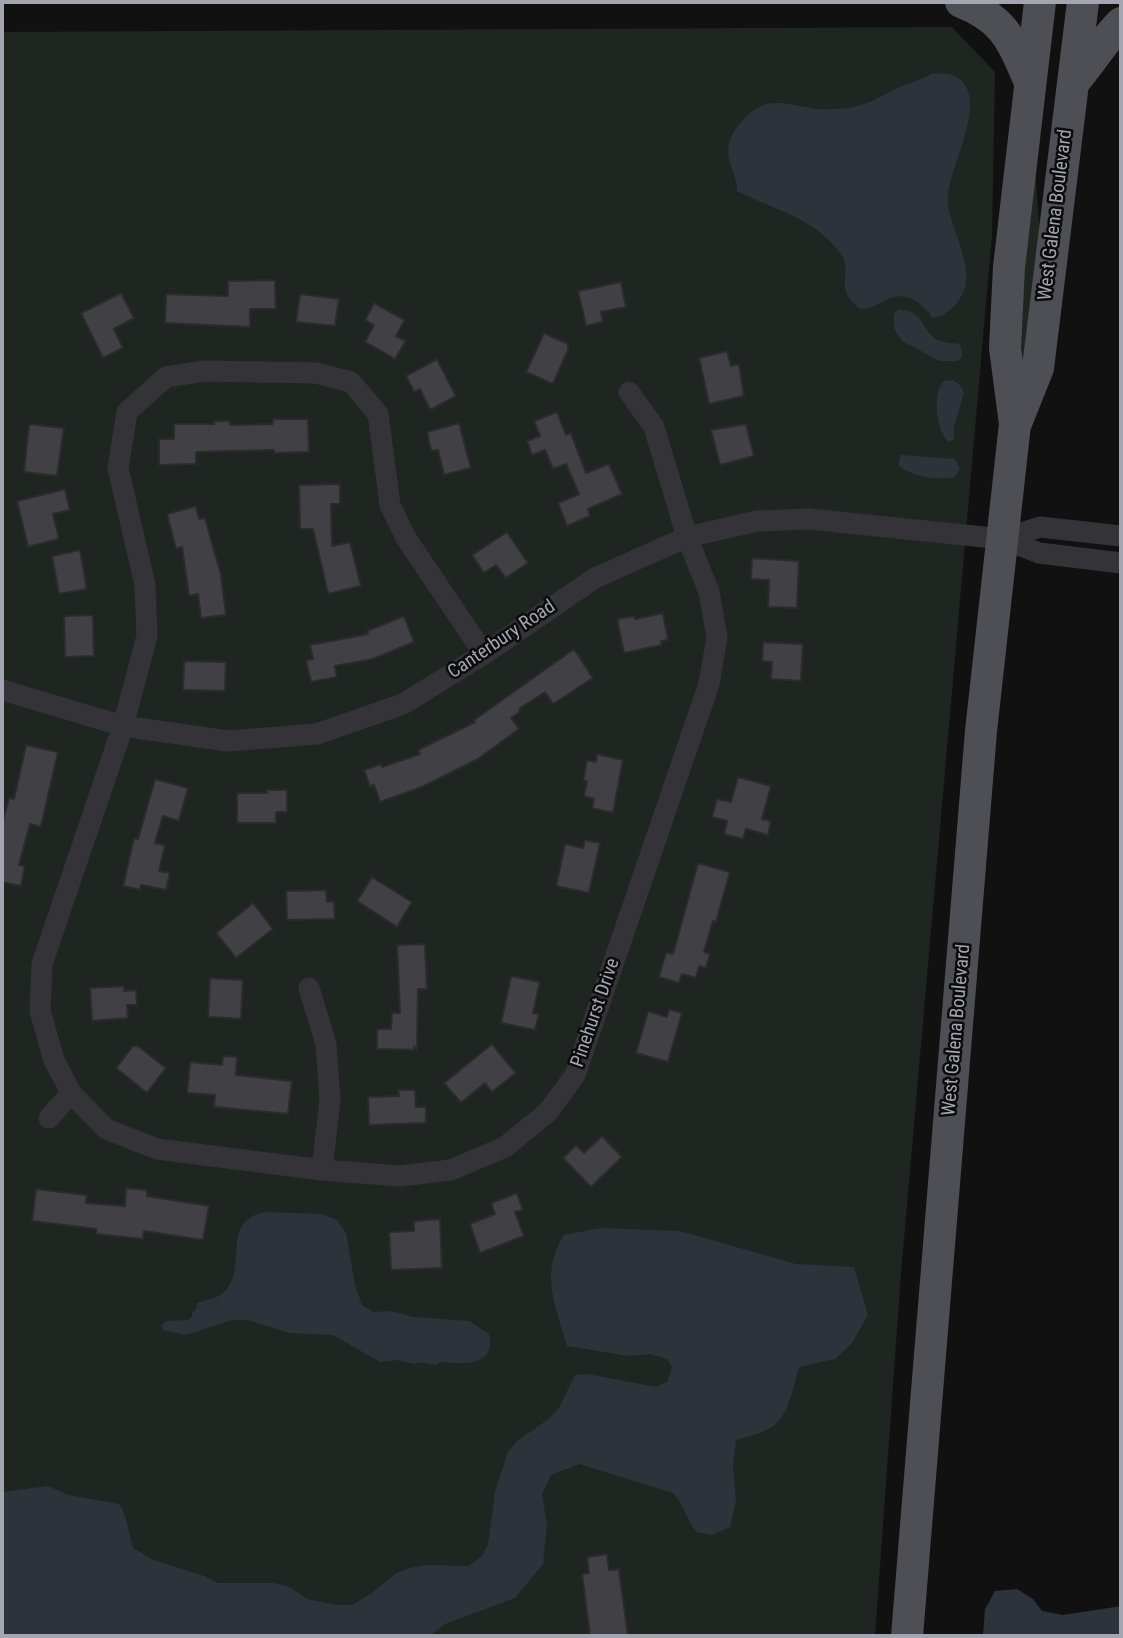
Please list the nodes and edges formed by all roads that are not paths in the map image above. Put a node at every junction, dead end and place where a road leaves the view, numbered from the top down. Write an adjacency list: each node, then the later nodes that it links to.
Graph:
1 (961, 2): 5 (main road)
2 (1040, 2): 5 (main road, West Galena Boulevard)
3 (1083, 2): 6 (main road, West Galena Boulevard)
4 (1121, 23): 6 (main road)
5 (1030, 82): 8 (main road, West Galena Boulevard)
6 (1072, 84): 8 (main road, West Galena Boulevard)
7 (629, 392): 9 (street, Pinehurst Drive)
8 (1015, 424): 11 (main road, West Galena Boulevard)
9 (687, 537): 11 (street, Canterbury Road); 13 (street, Canterbury Road); 19 (street, Pinehurst Drive)
10 (1121, 537): 11 (street)
11 (1003, 539): 12 (street); 20 (main road, West Galena Boulevard)
12 (1121, 563)
13 (484, 654): 15 (street, Canterbury Road); 15 (street, Pinehurst Drive)
14 (2, 690): 15 (street, Canterbury Road)
15 (123, 726): 17 (street, Pinehurst Drive)
16 (309, 988): 19 (street)
17 (71, 1093): 18 (street); 19 (street, Pinehurst Drive)
18 (49, 1118)
19 (322, 1170)
20 (907, 1636)

